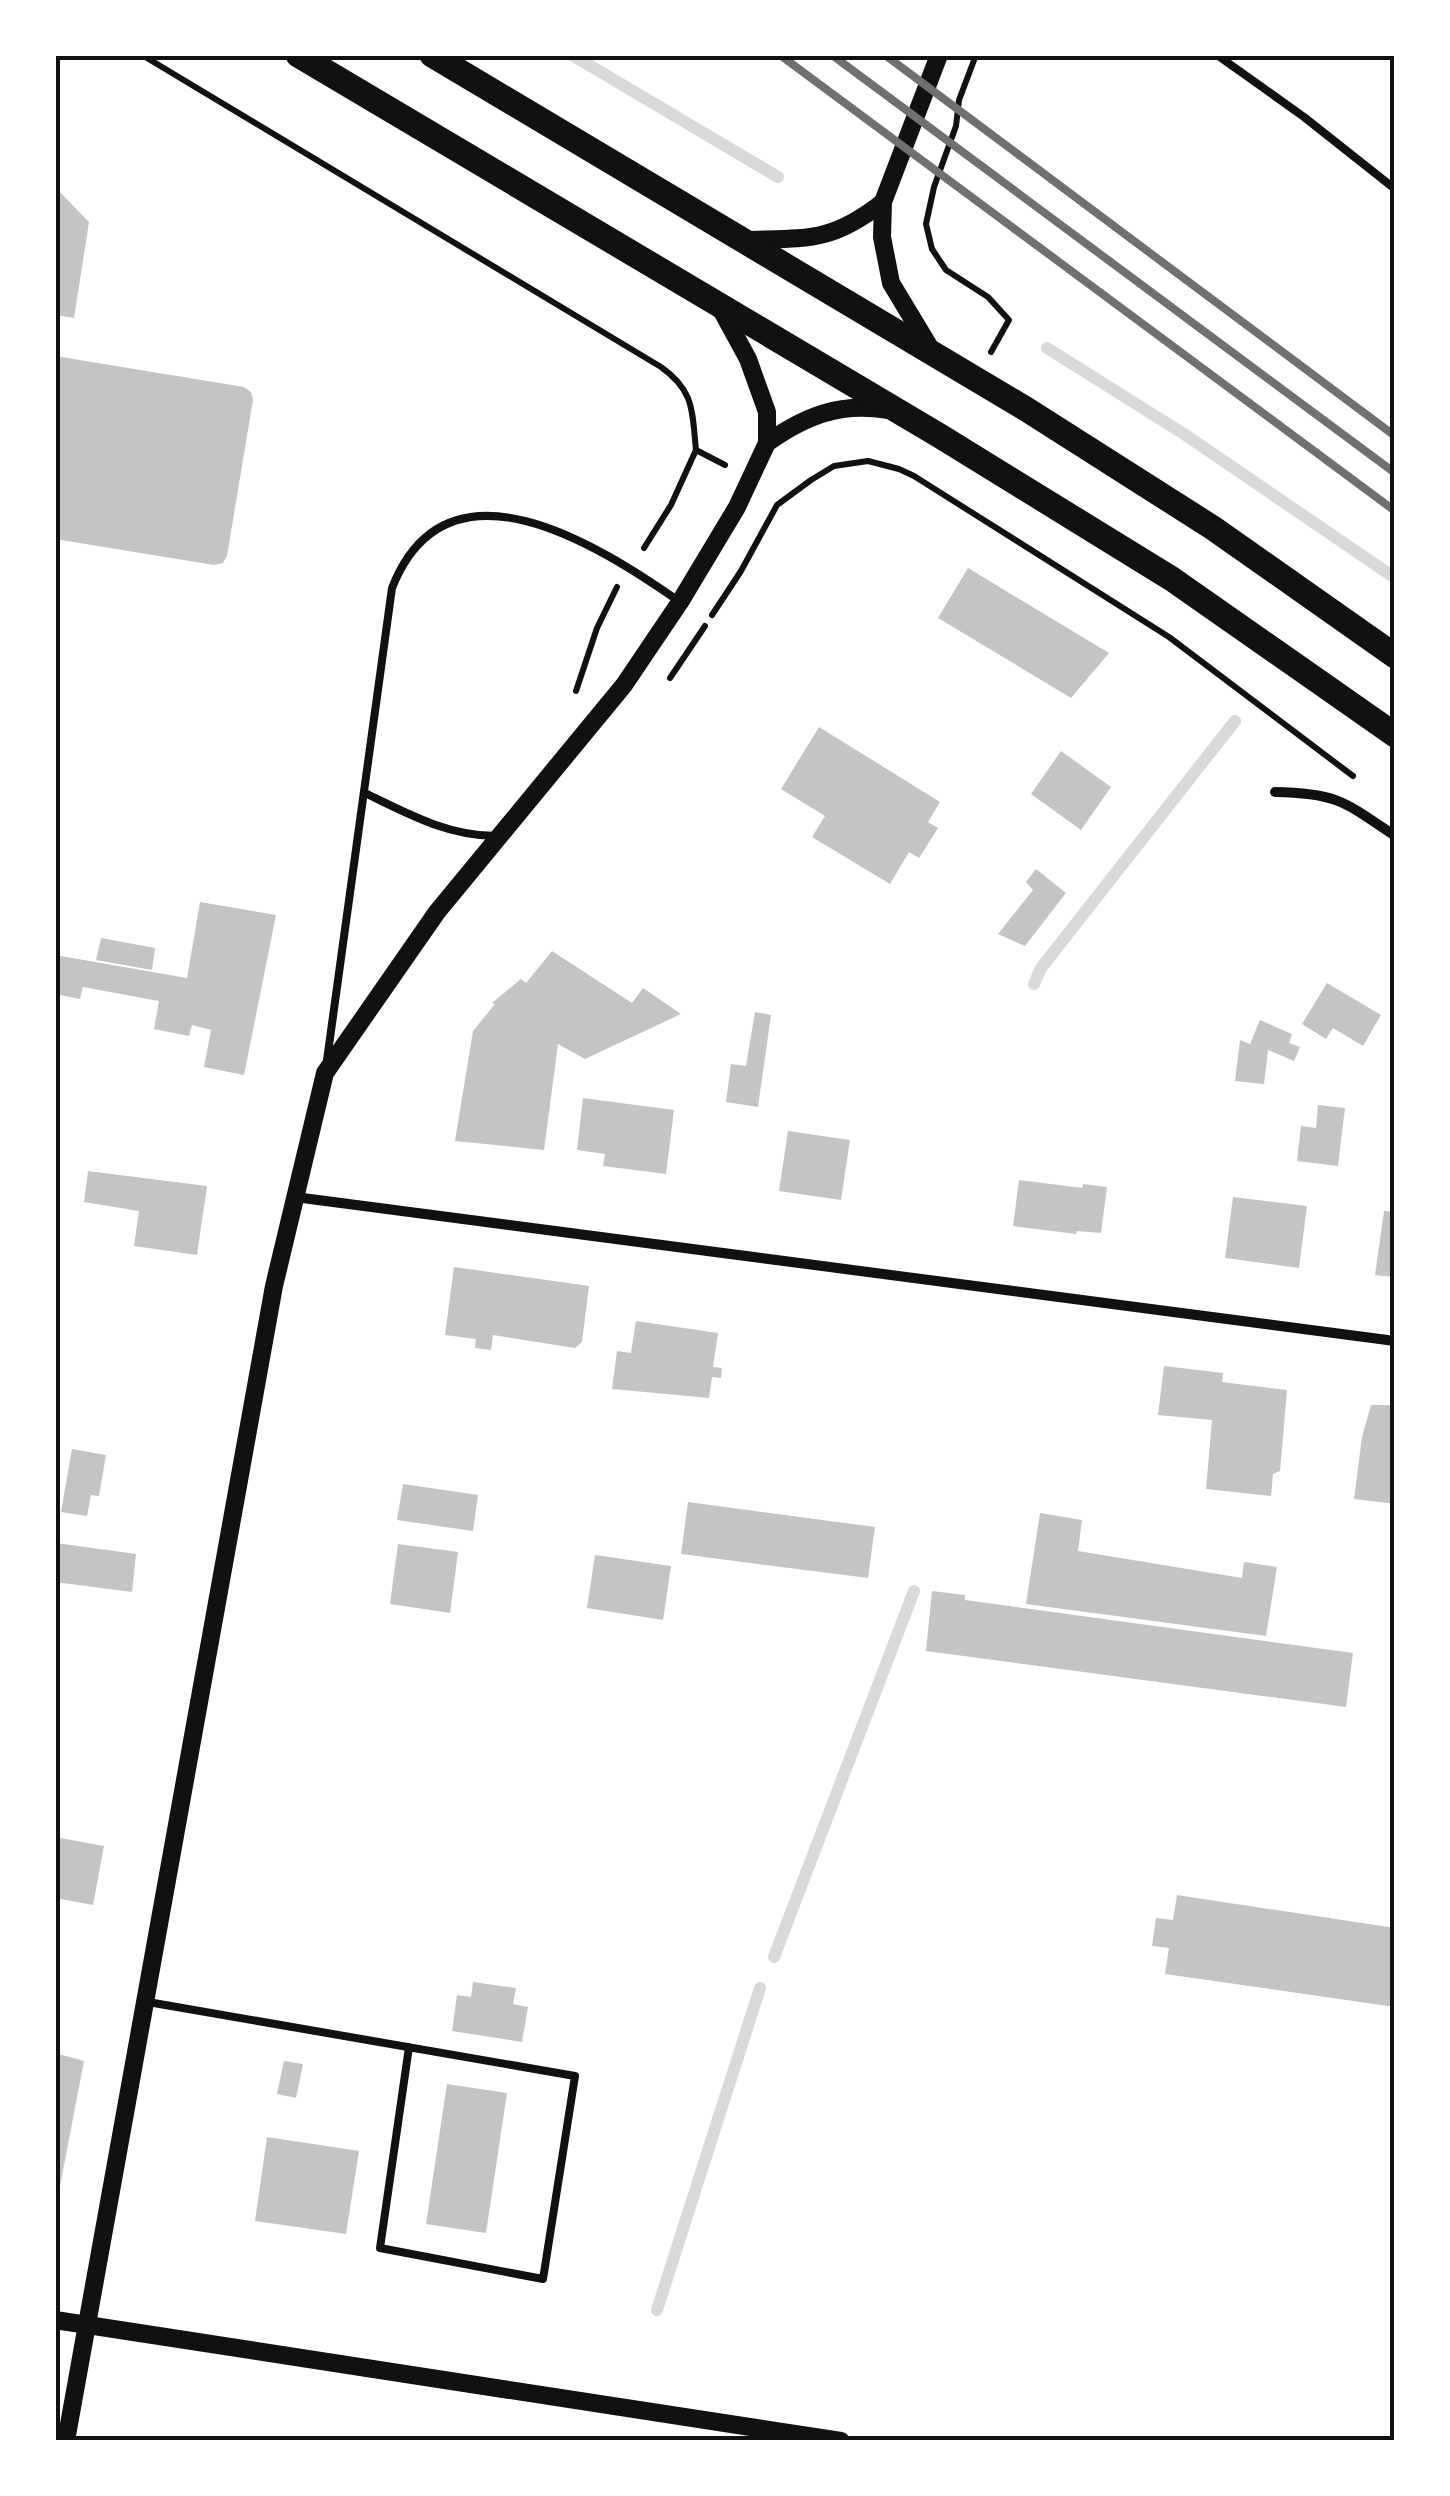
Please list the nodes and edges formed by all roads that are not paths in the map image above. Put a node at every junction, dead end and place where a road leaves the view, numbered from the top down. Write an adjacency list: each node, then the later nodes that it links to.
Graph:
1 (298, 55): 8 (main road)
2 (432, 55): 7 (main road)
3 (939, 55): 6 (street)
4 (1217, 55): 5 (lane)
5 (1395, 190)
6 (883, 202): 7 (street); 9 (street)
7 (744, 240): 9 (main road)
8 (717, 303): 10 (main road); 11 (street)
9 (932, 351): 13 (main road)
10 (897, 411): 11 (street); 14 (main road)
11 (767, 443): 12 (street)
12 (680, 602): 16 (lane); 17 (street)
13 (1395, 656)
14 (1395, 735)
15 (1275, 792): 18 (street)
16 (365, 794): 17 (lane); 19 (lane)
17 (499, 836): 19 (street)
18 (1395, 836)
19 (325, 1073): 20 (street)
20 (295, 1197): 21 (street); 22 (street)
21 (1395, 1341)
22 (144, 2001): 23 (lane); 25 (street)
23 (409, 2047): 23 (lane)
24 (55, 2320): 25 (street)
25 (86, 2323): 26 (street); 27 (street)
26 (66, 2441)
27 (841, 2441)

